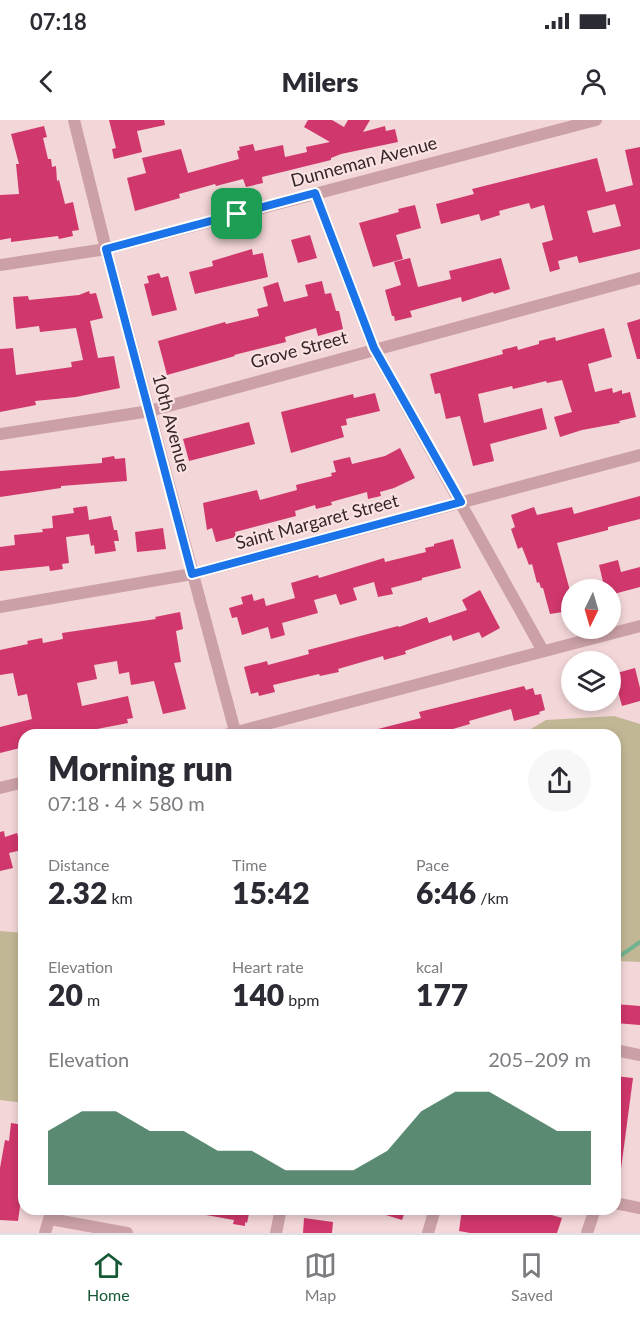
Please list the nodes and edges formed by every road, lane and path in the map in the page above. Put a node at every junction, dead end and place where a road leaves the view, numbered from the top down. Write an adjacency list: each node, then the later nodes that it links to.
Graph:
1 (74, 120): 4 (street, 10th Avenue)
2 (596, 120): 3 (street, Dunneman Avenue)
3 (315, 193): 4 (street, Dunneman Avenue); 7 (street)
4 (106, 249): 5 (street, Dunneman Avenue); 8 (street, 10th Avenue)
5 (0, 265)
6 (640, 278): 7 (street, Grove Street)
7 (374, 348): 8 (street, Grove Street); 11 (street)
8 (150, 411): 9 (street, Grove Street); 12 (street, 10th Avenue)
9 (0, 434)
10 (640, 455): 11 (street, Saint Margaret Street)
11 (461, 502): 12 (street, Saint Margaret Street); 15 (street)
12 (192, 574): 13 (street, Saint Margaret Street); 16 (street, 10th Avenue)
13 (0, 608)
14 (640, 626): 15 (street)
15 (543, 651): 17 (street)
16 (231, 729)
17 (251, 729)
18 (18, 784): 19 (street)
19 (0, 788)
20 (621, 1051): 21 (street)
21 (640, 1055)
22 (621, 1204): 23 (street)
23 (640, 1208)
24 (51, 1215): 29 (street)
25 (55, 1215): 30 (street)
26 (280, 1215): 31 (street)
27 (433, 1215): 32 (street)
28 (593, 1215): 33 (street)
29 (45, 1233)
30 (127, 1233)
31 (276, 1233)
32 (428, 1233)
33 (587, 1233)

